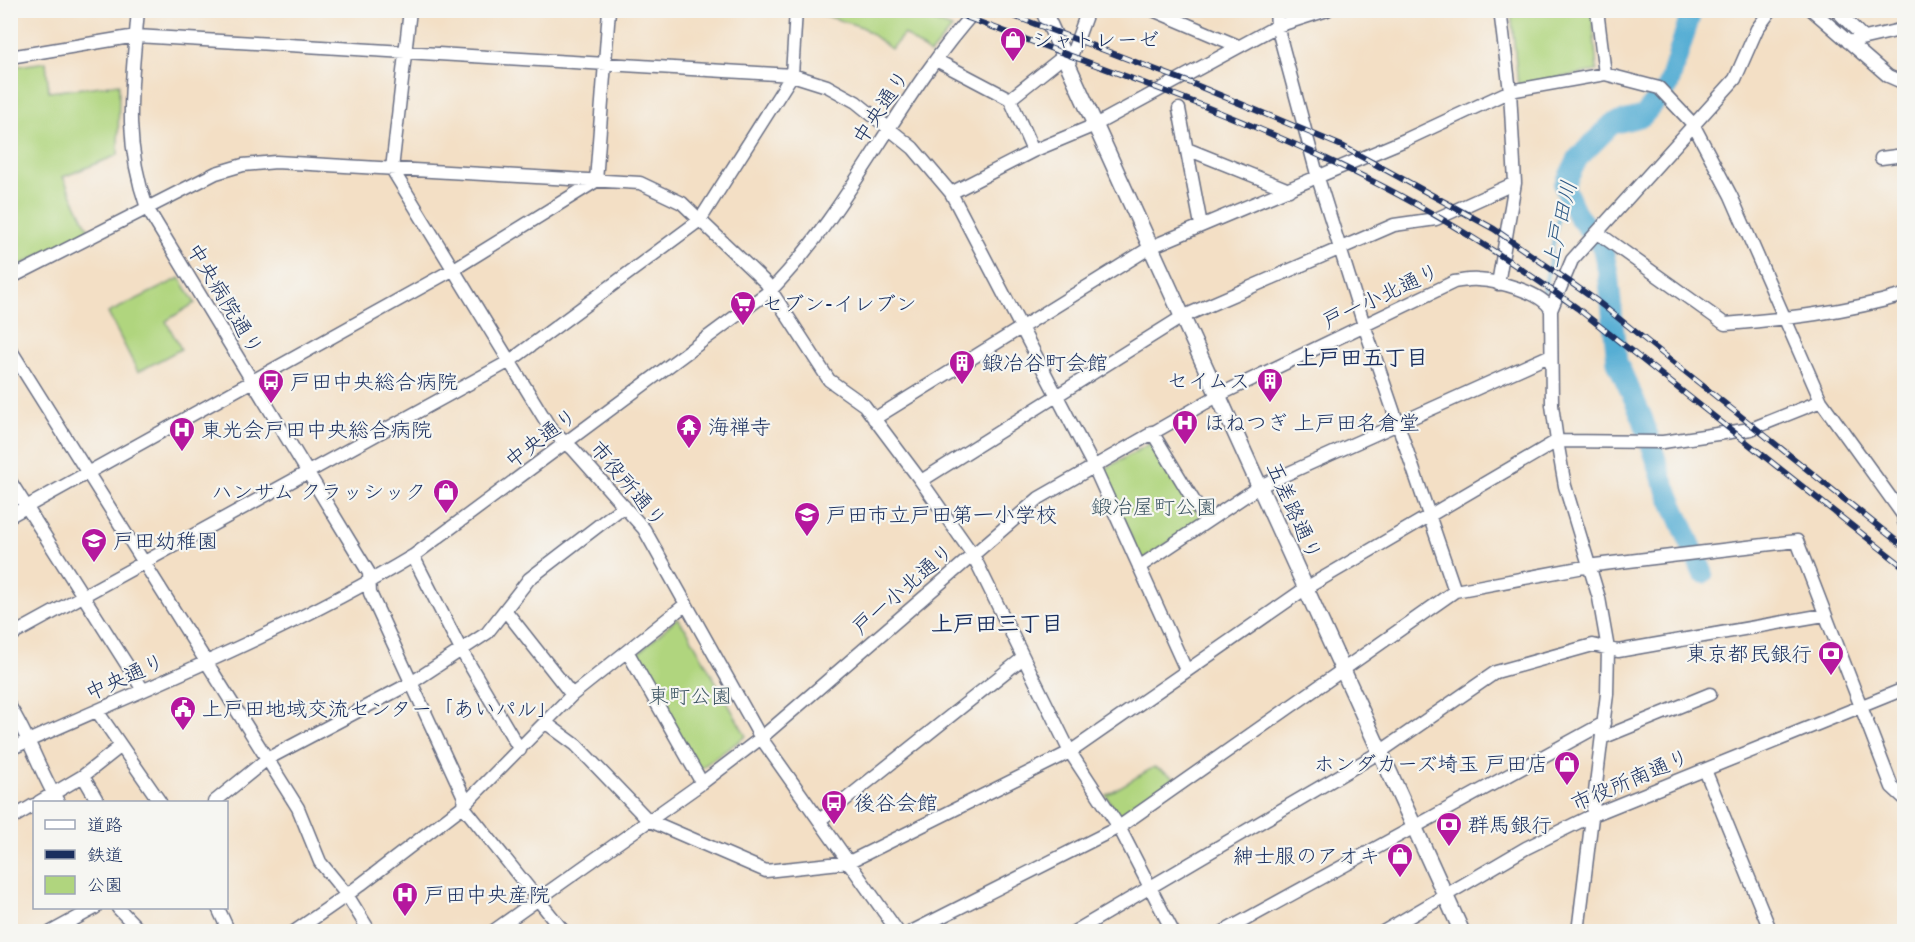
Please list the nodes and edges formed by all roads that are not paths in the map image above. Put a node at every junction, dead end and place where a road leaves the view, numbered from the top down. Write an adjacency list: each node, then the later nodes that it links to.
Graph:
1 (138, 10): 18 (street, 中央病院通り)
2 (410, 10): 22 (street)
3 (609, 10): 26 (street)
4 (796, 10): 28 (street)
5 (976, 10): 24 (street, 中央通り)
6 (1043, 10): 25 (main road, 五差路通り)
7 (1088, 10): 25 (street)
8 (1276, 10): 16 (street)
9 (1327, 10): 16 (street)
10 (1500, 10): 30 (street)
11 (1596, 10): 27 (street)
12 (1771, 10): 33 (street)
13 (1812, 10): 20 (street)
14 (1836, 10): 19 (street)
15 (1157, 11): 21 (street)
16 (1277, 26): 21 (street); 41 (street)
17 (1905, 29): 19 (street)
18 (136, 36): 22 (street); 23 (street); 46 (street, 中央病院通り)
19 (1863, 38): 20 (street)
20 (1848, 42): 29 (street)
21 (1238, 46): 34 (street)
22 (405, 51): 26 (street); 40 (street)
23 (10, 57)
24 (936, 60): 31 (street); 35 (street, 中央通り)
25 (1066, 61): 31 (street); 34 (main road, 五差路通り)
26 (604, 64): 28 (street); 42 (street)
27 (1605, 74): 30 (street); 33 (street)
28 (792, 75): 35 (street); 47 (street)
29 (1905, 83)
30 (1510, 91): 41 (street); 43 (street)
31 (1010, 99): 37 (street)
32 (1179, 109): 36 (street)
33 (1693, 124): 49 (street); 59 (street)
34 (1095, 125): 37 (street); 50 (main road, 五差路通り)
35 (890, 129): 45 (street); 55 (street, 中央通り)
36 (1187, 149): 44 (street); 48 (street)
37 (1033, 151): 45 (street)
38 (1905, 155): 39 (street)
39 (1881, 158)
40 (392, 170): 42 (street); 46 (street); 52 (street, 市役所通り)
41 (1318, 178): 44 (street); 51 (street)
42 (596, 181): 47 (street); 52 (street)
43 (1515, 183): 51 (street); 54 (street)
44 (1289, 190): 48 (street)
45 (951, 193): 61 (street)
46 (147, 208): 53 (street); 65 (street, 中央病院通り)
47 (700, 220): 55 (street); 64 (street)
48 (1201, 225): 50 (street)
49 (1594, 237): 57 (street); 59 (street)
50 (1151, 248): 58 (main road, 五差路通り); 61 (street)
51 (1341, 250): 58 (street); 60 (street)
52 (453, 269): 64 (street, 市役所通り); 65 (street)
53 (10, 278)
54 (1498, 284): 57 (street, 戸一小北通り); 60 (street, 戸一小北通り)
55 (771, 290): 69 (street); 73 (street, 中央通り)
56 (1905, 295): 59 (street)
57 (1549, 307): 63 (street)
58 (1182, 317): 66 (main road, 五差路通り); 67 (street)
59 (1785, 319): 68 (street)
60 (1364, 325): 66 (street, 戸一小北通り); 70 (street)
61 (1021, 327): 67 (street); 69 (street)
62 (10, 349): 76 (street)
63 (1551, 355): 70 (street); 72 (street)
64 (510, 361): 73 (street, 市役所通り); 75 (street)
65 (252, 381): 75 (street, 中央病院通り); 76 (street)
66 (1219, 395): 71 (street, 戸一小北通り); 79 (main road, 五差路通り)
67 (1056, 396): 74 (street); 78 (street)
68 (1821, 401): 72 (street); 80 (street)
69 (874, 419): 78 (street)
70 (1398, 424): 79 (street); 84 (street)
71 (1152, 432): 74 (street, 戸一小北通り); 86 (street)
72 (1557, 441): 84 (street); 91 (street)
73 (566, 443): 82 (street, 市役所通り); 89 (street, 中央通り)
74 (1094, 467): 88 (street, 戸一小北通り); 92 (street)
75 (308, 472): 90 (street); 93 (street, 中央病院通り)
76 (88, 473): 83 (street); 90 (street)
77 (10, 481): 83 (street)
78 (921, 481): 88 (street)
79 (1260, 486): 86 (street); 94 (main road, 五差路通り)
80 (1890, 497): 81 (street); 87 (street)
81 (1905, 497)
82 (624, 506): 97 (street, 市役所通り); 98 (street)
83 (27, 507): 85 (street); 96 (street)
84 (1430, 515): 94 (street); 95 (street)
85 (10, 516)
86 (1206, 521): 92 (street)
87 (1905, 522)
88 (973, 555): 104 (street); 118 (street, 戸一小北通り)
89 (413, 556): 93 (street, 中央通り); 102 (street)
90 (145, 562): 96 (street); 105 (street)
91 (1591, 566): 95 (street); 99 (street); 101 (street)
92 (1139, 567): 106 (street)
93 (369, 582): 105 (street, 中央通り); 108 (street, 中央病院通り)
94 (1306, 588): 106 (street); 107 (main road, 五差路通り)
95 (1455, 591): 107 (street)
96 (84, 596): 100 (street); 110 (street)
97 (686, 604): 103 (street); 118 (street, 市役所通り)
98 (505, 610): 102 (street); 112 (street)
99 (1824, 615): 101 (street); 114 (street)
100 (10, 636)
101 (1608, 649): 117 (street); 125 (street)
102 (461, 650): 108 (street); 123 (street)
103 (627, 651): 112 (street); 129 (street)
104 (1023, 658): 124 (street); 140 (street)
105 (207, 662): 110 (street, 中央通り); 126 (street)
106 (1186, 670): 124 (street)
107 (1343, 671): 125 (main road, 五差路通り); 141 (street)
108 (411, 683): 126 (street); 136 (street, 中央病院通り)
109 (1905, 689): 114 (street, 市役所南通り)
110 (144, 690): 115 (street, 中央通り)
111 (1710, 694): 119 (street)
112 (572, 695): 116 (street)
113 (10, 707): 120 (street)
114 (1860, 708): 127 (street, 市役所南通り); 131 (street)
115 (97, 711): 120 (street, 中央通り); 121 (street)
116 (546, 723): 123 (street); 139 (street)
117 (1604, 723): 119 (street); 142 (street)
118 (761, 738): 129 (street, 戸一小北通り); 140 (street, 市役所通り)
119 (1602, 738): 137 (street)
120 (28, 741): 122 (street, 中央通り); 130 (street)
121 (121, 746): 128 (street); 133 (street)
122 (10, 749)
123 (520, 750): 136 (street)
124 (1070, 752): 141 (street); 143 (street)
125 (1380, 752): 142 (main road, 五差路通り); 144 (street)
126 (267, 759): 134 (street); 145 (street)
127 (1705, 770): 137 (street, 市役所南通り); 151 (street)
128 (83, 776): 130 (street); 132 (street)
129 (702, 783): 139 (street, 戸一小北通り)
130 (55, 798)
131 (1905, 798)
132 (97, 801)
133 (159, 801)
134 (215, 801)
135 (33, 806): 138 (street)
136 (463, 806): 145 (street); 147 (street)
137 (1593, 815): 146 (street, 市役所南通り); 166 (street)
138 (10, 819)
139 (648, 820): 143 (street); 147 (street, 戸一小北通り)
140 (820, 820): 143 (street, 市役所通り)
141 (1119, 827): 144 (street); 160 (street)
142 (1414, 827): 146 (main road, 五差路通り); 163 (street)
143 (849, 862): 159 (street, 市役所通り)
144 (1151, 888): 161 (street); 162 (street)
145 (347, 895): 155 (street); 156 (street)
146 (1446, 896): 164 (street, 市役所南通り); 165 (main road, 五差路通り)
147 (536, 900): 157 (street, 戸一小北通り); 158 (street)
148 (93, 909): 152 (street)
149 (119, 909): 153 (street)
150 (218, 909): 154 (street)
151 (1768, 930)
152 (51, 932)
153 (141, 932)
154 (229, 932)
155 (294, 932)
156 (370, 932)
157 (492, 932)
158 (564, 932)
159 (898, 932)
160 (911, 932)
161 (1074, 932)
162 (1173, 932)
163 (1223, 932)
164 (1383, 932)
165 (1461, 932)
166 (1578, 932)

